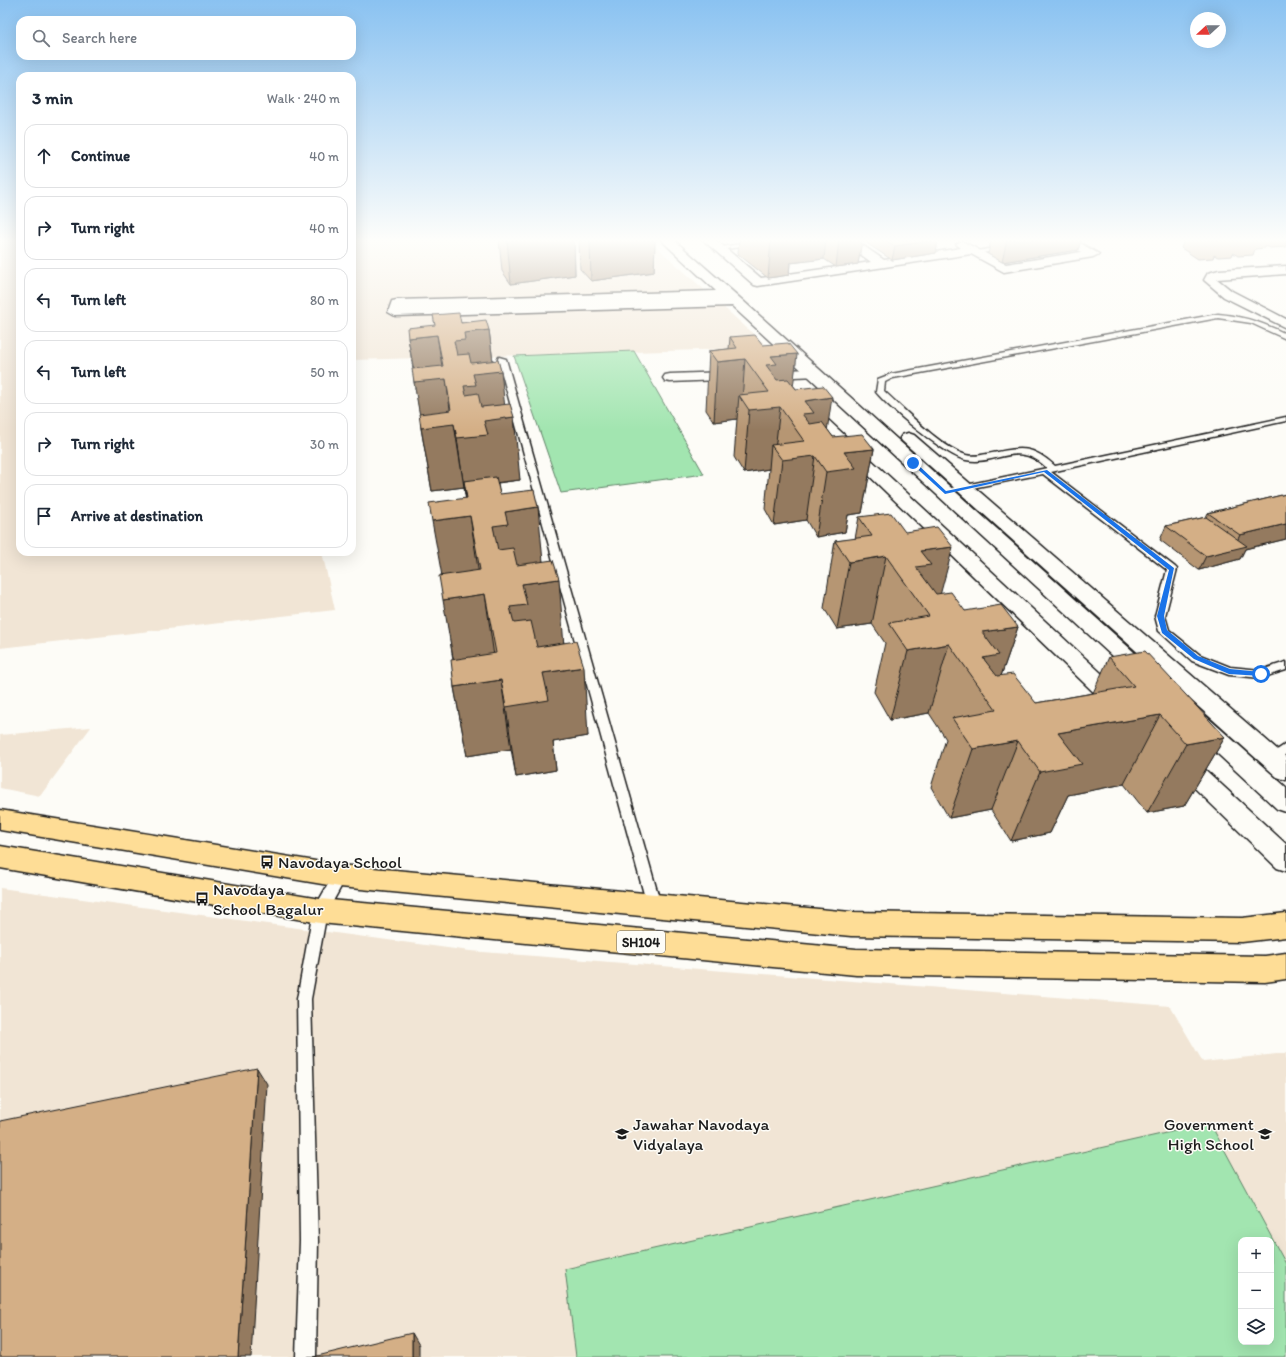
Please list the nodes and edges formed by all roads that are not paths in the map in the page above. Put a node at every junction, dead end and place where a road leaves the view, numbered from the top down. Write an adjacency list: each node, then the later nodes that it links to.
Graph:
1 (570, 303): 6 (street)
2 (736, 303): 11 (street)
3 (753, 303): 16 (street)
4 (1246, 303): 8 (street)
5 (1266, 303): 7 (street)
6 (396, 308)
7 (1286, 314)
8 (1286, 324)
9 (1286, 337): 15 (lane)
10 (502, 359): 31 (lane)
11 (814, 373): 12 (street); 17 (street)
12 (771, 374): 13 (street); 21 (street)
13 (670, 378)
14 (1286, 419): 15 (lane)
15 (1050, 470): 16 (lane); 18 (lane)
16 (964, 488): 17 (lane); 24 (street)
17 (945, 492): 19 (street)
18 (1286, 666)
19 (1157, 684)
20 (1186, 711): 26 (street)
21 (1131, 714)
22 (1165, 746): 29 (street)
23 (1286, 748): 24 (lane)
24 (1272, 759): 25 (street)
25 (1286, 771)
26 (1286, 802)
27 (0, 820): 30 (main road)
28 (0, 857): 32 (main road, SH104)
29 (1286, 860)
30 (340, 876): 31 (main road); 32 (lane)
31 (654, 905): 33 (main road)
32 (320, 911): 34 (main road, SH104); 35 (lane)
33 (1286, 925)
34 (1286, 966)
35 (306, 1357)

